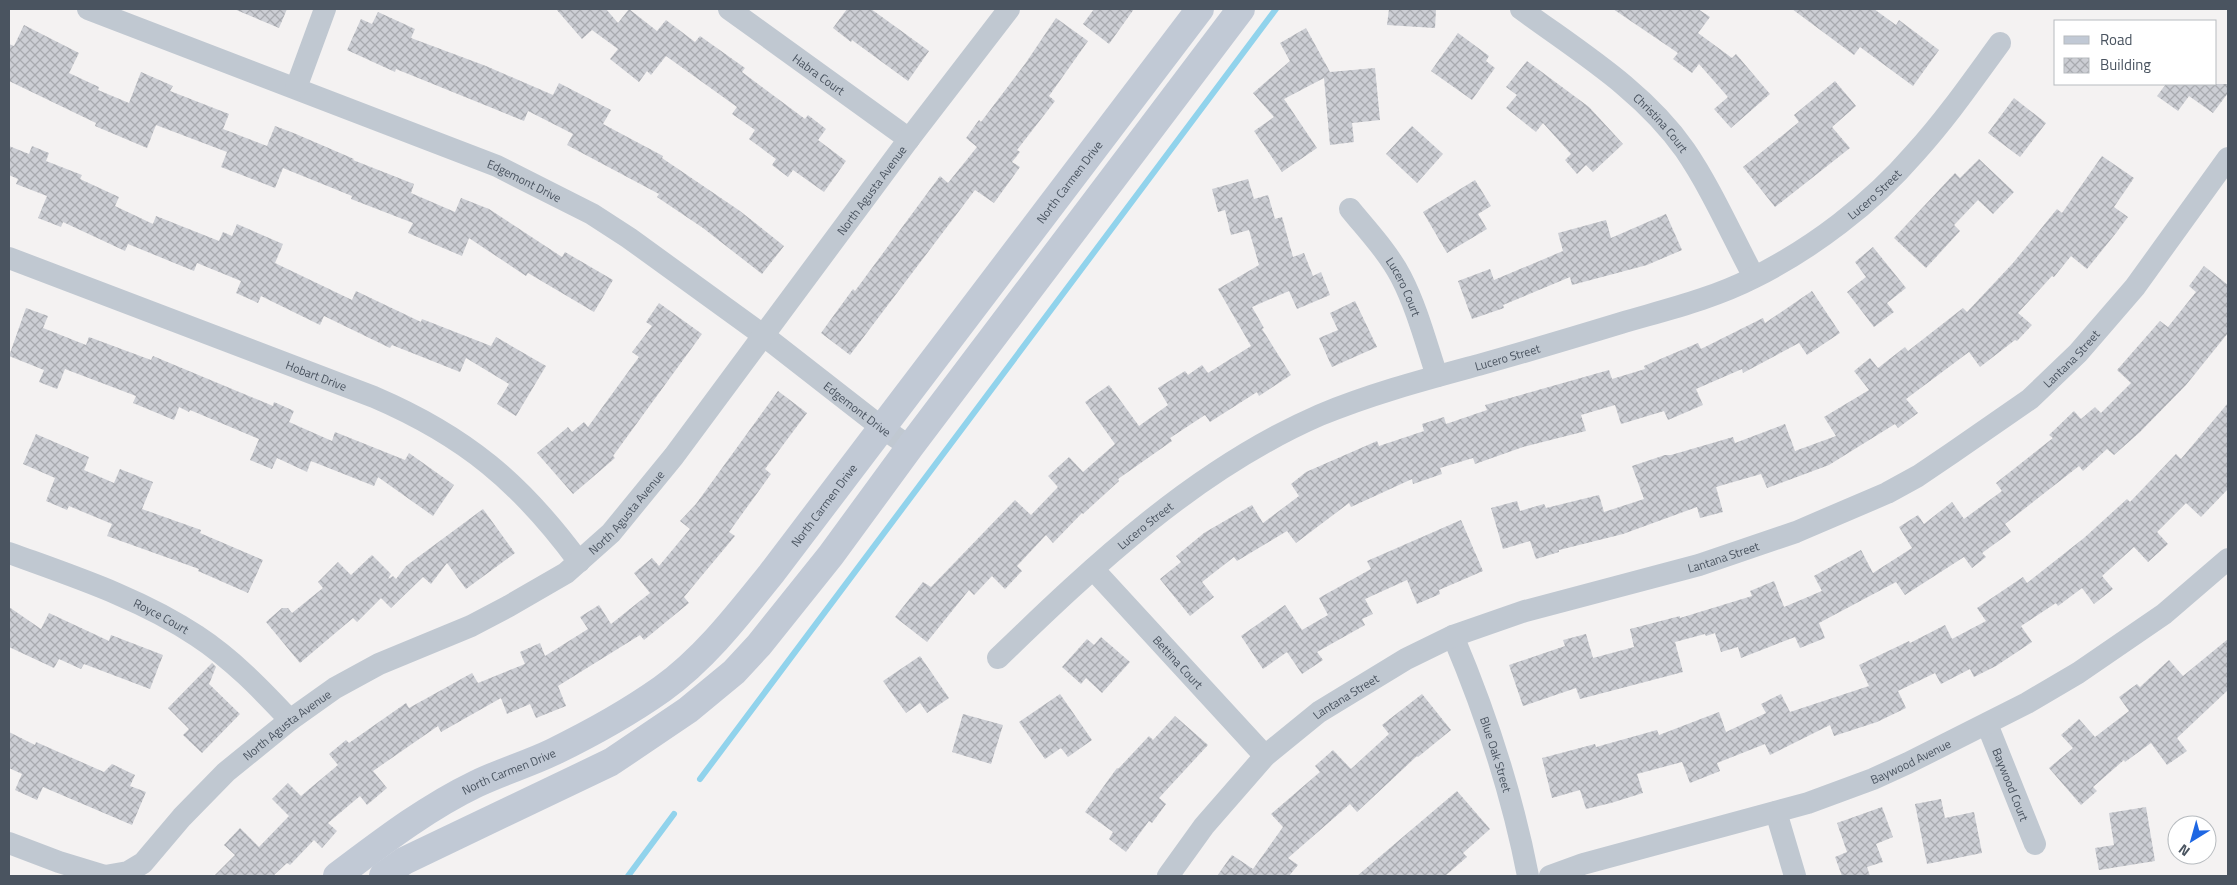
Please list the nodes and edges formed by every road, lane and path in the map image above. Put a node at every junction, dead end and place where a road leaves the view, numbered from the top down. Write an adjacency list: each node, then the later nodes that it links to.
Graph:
1 (88, 9): 9 (street, Edgemont Drive)
2 (325, 9): 9 (street)
3 (729, 9): 10 (street, Habra Court)
4 (1009, 9): 10 (street, North Agusta Avenue)
5 (1200, 9): 17 (main road, North Carmen Drive)
6 (1242, 9): 18 (main road)
7 (1521, 9): 14 (street, Christina Court)
8 (2000, 43): 14 (street, Lucero Street)
9 (296, 88): 15 (street, Edgemont Drive)
10 (909, 140): 15 (street, North Agusta Avenue)
11 (2228, 158): 23 (street, Lantana Street)
12 (1350, 209): 16 (street, Lucero Court)
13 (9, 258): 21 (street, Hobart Drive)
14 (1754, 277): 16 (street, Lucero Street)
15 (763, 335): 17 (street, Edgemont Drive); 21 (street, North Agusta Avenue)
16 (1437, 376): 22 (street, Lucero Street)
17 (881, 427): 18 (street, Edgemont Drive); 32 (main road, North Carmen Drive)
18 (910, 447): 33 (main road)
19 (9, 553): 25 (street, Royce Court)
20 (2228, 559): 26 (street, Baywood Avenue)
21 (579, 562): 25 (street, North Agusta Avenue)
22 (1093, 569): 24 (street, Lucero Street); 27 (street, Bettina Court)
23 (1453, 636): 27 (street, Lantana Street); 35 (street, Blue Oak Street)
24 (998, 658)
25 (290, 720): 31 (street, North Agusta Avenue)
26 (1987, 724): 28 (street, Baywood Avenue); 30 (street, Baywood Court)
27 (1265, 756): 34 (street, Lantana Street)
28 (1776, 812): 36 (street, Baywood Avenue); 37 (street)
29 (9, 843): 31 (street)
30 (2035, 844)
31 (110, 876)
32 (337, 876)
33 (383, 876)
34 (1168, 876)
35 (1528, 876)
36 (1550, 876)
37 (1795, 876)

